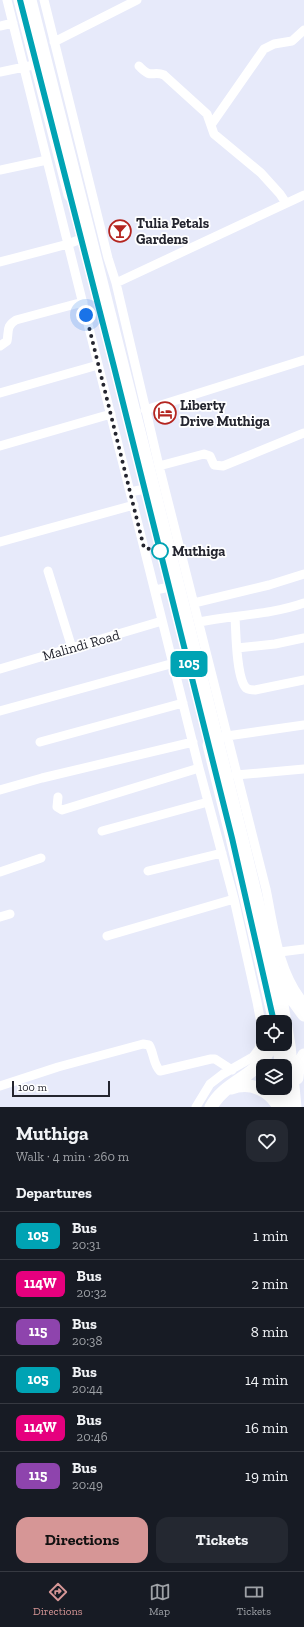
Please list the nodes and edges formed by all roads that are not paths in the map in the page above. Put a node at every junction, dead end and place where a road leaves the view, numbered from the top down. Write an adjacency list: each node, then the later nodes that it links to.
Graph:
1 (20, 0): 11 (highway)
2 (30, 0): 19 (highway)
3 (137, 0): 10 (street)
4 (47, 1): 10 (street)
5 (8, 4): 6 (street); 7 (street)
6 (0, 10)
7 (13, 23): 8 (street); 11 (street)
8 (0, 26)
9 (304, 30): 14 (street)
10 (54, 42): 19 (street)
11 (31, 66): 13 (street); 15 (street); 20 (highway)
12 (139, 66): 14 (street)
13 (0, 72)
14 (211, 125): 18 (street)
15 (47, 160): 16 (street); 21 (street)
16 (0, 170)
17 (304, 195): 18 (street)
18 (286, 203): 24 (street)
19 (93, 223): 22 (highway)
20 (81, 239): 21 (street); 36 (highway)
21 (68, 244): 23 (street); 25 (street)
22 (102, 259): 24 (street); 27 (highway)
23 (0, 262)
24 (116, 283): 27 (street)
25 (83, 302): 26 (street); 29 (street)
26 (0, 346)
27 (127, 359): 31 (street); 42 (highway)
28 (304, 360): 31 (street)
29 (98, 365): 30 (street); 32 (street)
30 (0, 393)
31 (146, 410): 35 (street)
32 (111, 414): 34 (street); 37 (street)
33 (304, 433): 35 (street)
34 (0, 446)
35 (159, 466): 42 (street)
36 (145, 489): 37 (street); 42 (highway)
37 (130, 492): 38 (street)
38 (134, 505): 39 (street); 43 (street)
39 (0, 542)
40 (48, 571): 50 (street)
41 (304, 574): 44 (street)
42 (178, 584): 43 (street); 44 (street); 58 (highway); 77 (highway)
43 (155, 590): 47 (street)
44 (194, 603): 48 (street)
45 (304, 603): 46 (street)
46 (235, 617): 48 (street); 51 (street)
47 (162, 621): 50 (street, Malindi Road); 52 (street)
48 (199, 622): 58 (street)
49 (304, 638): 51 (street)
50 (72, 648): 53 (street, Malindi Road)
51 (237, 648): 54 (street)
52 (174, 663): 55 (street); 56 (street)
53 (0, 669)
54 (304, 680)
55 (183, 703): 59 (street); 60 (street)
56 (0, 711)
57 (304, 725): 58 (street)
58 (221, 736): 63 (street); 68 (highway)
59 (40, 742)
60 (193, 742): 61 (street); 64 (street)
61 (199, 768): 65 (street); 66 (street)
62 (304, 769): 63 (street)
63 (236, 775): 68 (street)
64 (0, 790)
65 (58, 797)
66 (208, 802): 67 (street); 69 (street)
67 (102, 830)
68 (250, 848): 75 (highway); 80 (street)
69 (222, 853): 71 (street); 73 (street)
70 (41, 858): 72 (street)
71 (148, 871)
72 (0, 872)
73 (234, 899): 77 (street); 78 (street)
74 (10, 914): 76 (street)
75 (260, 916): 84 (highway); 87 (highway)
76 (0, 917)
77 (247, 930): 81 (highway)
78 (107, 936)
79 (304, 949): 80 (street)
80 (280, 952): 82 (street)
81 (256, 973): 83 (highway); 88 (street)
82 (303, 1001)
83 (272, 1015)
84 (304, 1015)
85 (269, 1051): 90 (highway)
86 (304, 1055): 98 (highway)
87 (289, 1059)
88 (232, 1070): 89 (street); 93 (street)
89 (0, 1086)
90 (222, 1092): 94 (highway); 95 (highway)
91 (288, 1095): 96 (highway)
92 (291, 1095): 97 (highway)
93 (196, 1107)
94 (211, 1107)
95 (279, 1107)
96 (286, 1107)
97 (295, 1107)
98 (298, 1107)

